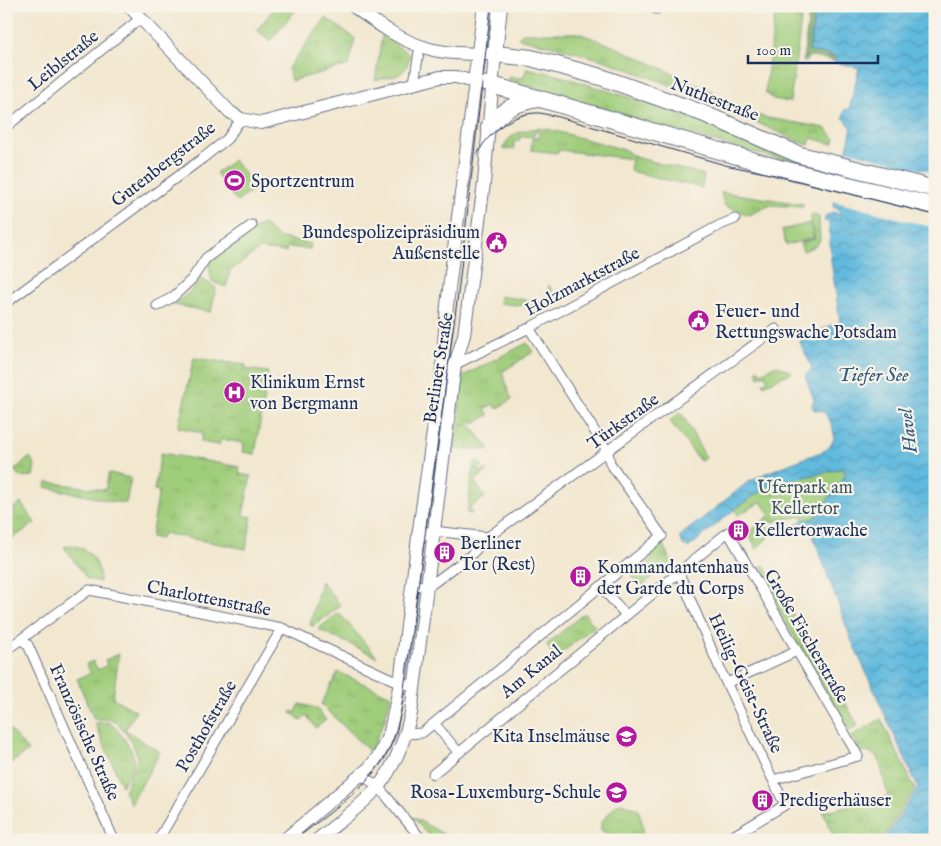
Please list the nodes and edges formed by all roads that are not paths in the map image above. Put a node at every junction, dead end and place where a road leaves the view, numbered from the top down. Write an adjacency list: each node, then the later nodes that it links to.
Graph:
1 (129, 6): 5 (street)
2 (353, 6): 6 (street)
3 (484, 6): 7 (main road, Berliner Straße)
4 (500, 6): 7 (main road, Berliner Straße)
5 (141, 18): 12 (street); 13 (street, Leiblstraße)
6 (420, 46): 7 (street); 9 (street)
7 (487, 54): 8 (main road, Berliner Straße); 10 (street, Berliner Straße); 15 (highway, Nuthestraße)
8 (475, 82): 9 (street, Gutenbergstraße); 10 (main road, Nuthestraße); 25 (street, Berliner Straße)
9 (414, 83): 12 (street, Gutenbergstraße)
10 (492, 85): 11 (highway, Nuthestraße); 14 (street, Berliner Straße)
11 (542, 99): 14 (highway); 15 (highway, Nuthestraße)
12 (241, 119): 20 (street, Gutenbergstraße)
13 (6, 127)
14 (489, 127): 24 (street, Berliner Straße)
15 (826, 170): 16 (highway, Nuthestraße); 17 (highway, Nuthestraße)
16 (935, 190)
17 (935, 206)
18 (735, 219): 22 (street, Holzmarktstraße)
19 (252, 225): 21 (street)
20 (6, 303)
21 (157, 306)
22 (529, 328): 24 (street, Holzmarktstraße); 26 (street)
23 (776, 330): 26 (street, Türkstraße)
24 (455, 365): 25 (street, Holzmarktstraße); 29 (street, Berliner Straße)
25 (442, 369): 32 (street, Berliner Straße)
26 (608, 452): 31 (street, Türkstraße); 36 (street, Am Kanal)
27 (6, 500): 28 (street)
28 (6, 524)
29 (433, 531): 31 (street); 32 (street); 35 (street, Berliner Straße)
30 (728, 532): 33 (street, Am Kanal); 41 (street, Große Fischerstraße)
31 (488, 537): 35 (street, Türkstraße)
32 (417, 542): 34 (street, Berliner Straße)
33 (679, 573): 37 (street, Am Kanal); 42 (street, Heilig-Geist-Straße)
34 (412, 584): 35 (street); 43 (street, Berliner Straße)
35 (426, 587): 44 (street, Berliner Straße)
36 (601, 587): 37 (street); 45 (street, Am Kanal)
37 (626, 616): 48 (street, Am Kanal)
38 (282, 628): 39 (street, Charlottenstraße); 43 (street, Charlottenstraße); 54 (street, Posthofstraße)
39 (22, 640): 40 (street, Charlottenstraße); 53 (street, Französische Straße)
40 (6, 650)
41 (797, 651): 42 (street); 51 (street, Große Fischerstraße)
42 (727, 683): 51 (street, Heilig-Geist-Straße)
43 (400, 684): 44 (street, Charlottenstraße); 46 (street, Berliner Straße)
44 (414, 686): 47 (street, Berliner Straße)
45 (434, 723): 47 (street, Am Kanal); 48 (street)
46 (390, 732): 47 (street, Am Kanal); 50 (street)
47 (406, 734): 52 (street)
48 (459, 753): 49 (street, Am Kanal)
49 (433, 774)
50 (361, 775): 52 (street); 55 (street)
51 (773, 780): 58 (street, Heilig-Geist-Straße)
52 (378, 786): 56 (street); 57 (street)
53 (114, 840)
54 (158, 840)
55 (284, 840)
56 (316, 840)
57 (422, 840)
58 (726, 840)

